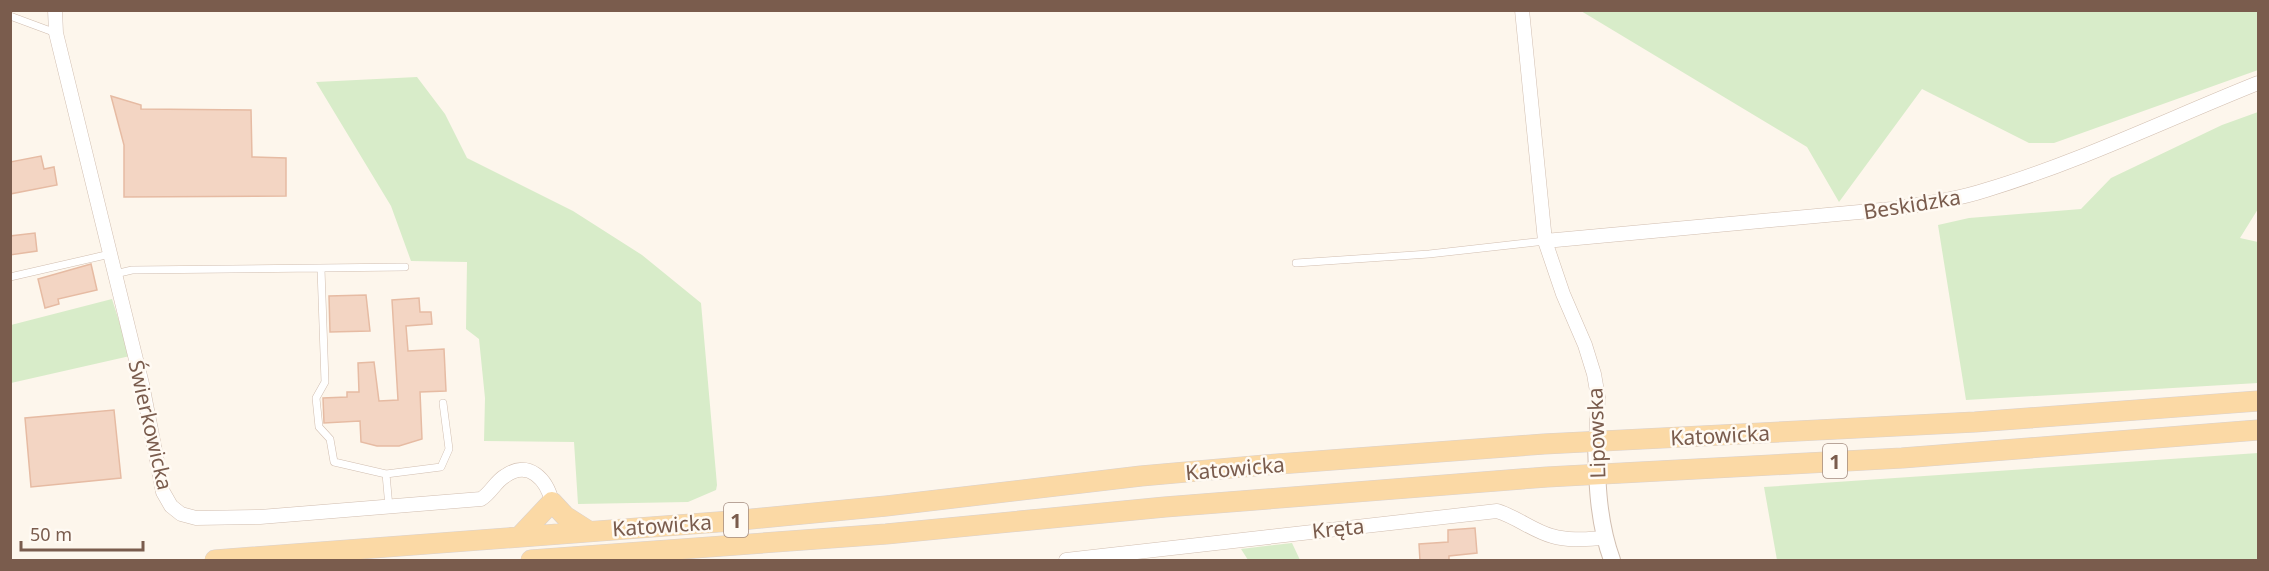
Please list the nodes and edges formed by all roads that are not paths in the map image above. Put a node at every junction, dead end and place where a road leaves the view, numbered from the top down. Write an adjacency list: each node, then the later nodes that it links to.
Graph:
1 (55, 10): 4 (street, Świerkowicka)
2 (1522, 10): 6 (street, Lipowska)
3 (10, 16): 4 (lane)
4 (56, 33): 7 (street, Świerkowicka)
5 (2259, 83): 6 (street, Beskidzka)
6 (1545, 242): 8 (lane); 16 (street, Lipowska)
7 (110, 254): 11 (street, Świerkowicka); 12 (lane)
8 (1296, 263)
9 (405, 267): 10 (lane)
10 (321, 269): 11 (lane); 18 (lane)
11 (115, 274): 20 (street, Świerkowicka)
12 (10, 277)
13 (2259, 402): 16 (main road, Katowicka / 1)
14 (442, 403): 18 (lane)
15 (2259, 430): 17 (main road, Katowicka / 1)
16 (1596, 441): 17 (street, Lipowska); 21 (main road, Katowicka / 1)
17 (1597, 473): 23 (street, Lipowska); 25 (main road, Katowicka / 1)
18 (386, 474): 20 (lane)
19 (552, 502): 20 (street, Świerkowicka); 21 (main road); 22 (main road)
20 (389, 507)
21 (586, 530): 22 (main road, Katowicka / 1)
22 (520, 536): 24 (main road, Katowicka / 1)
23 (1604, 538): 26 (street, Kręta); 27 (street, Lipowska)
24 (214, 561)
25 (531, 561)
26 (1066, 561)
27 (1612, 561)

